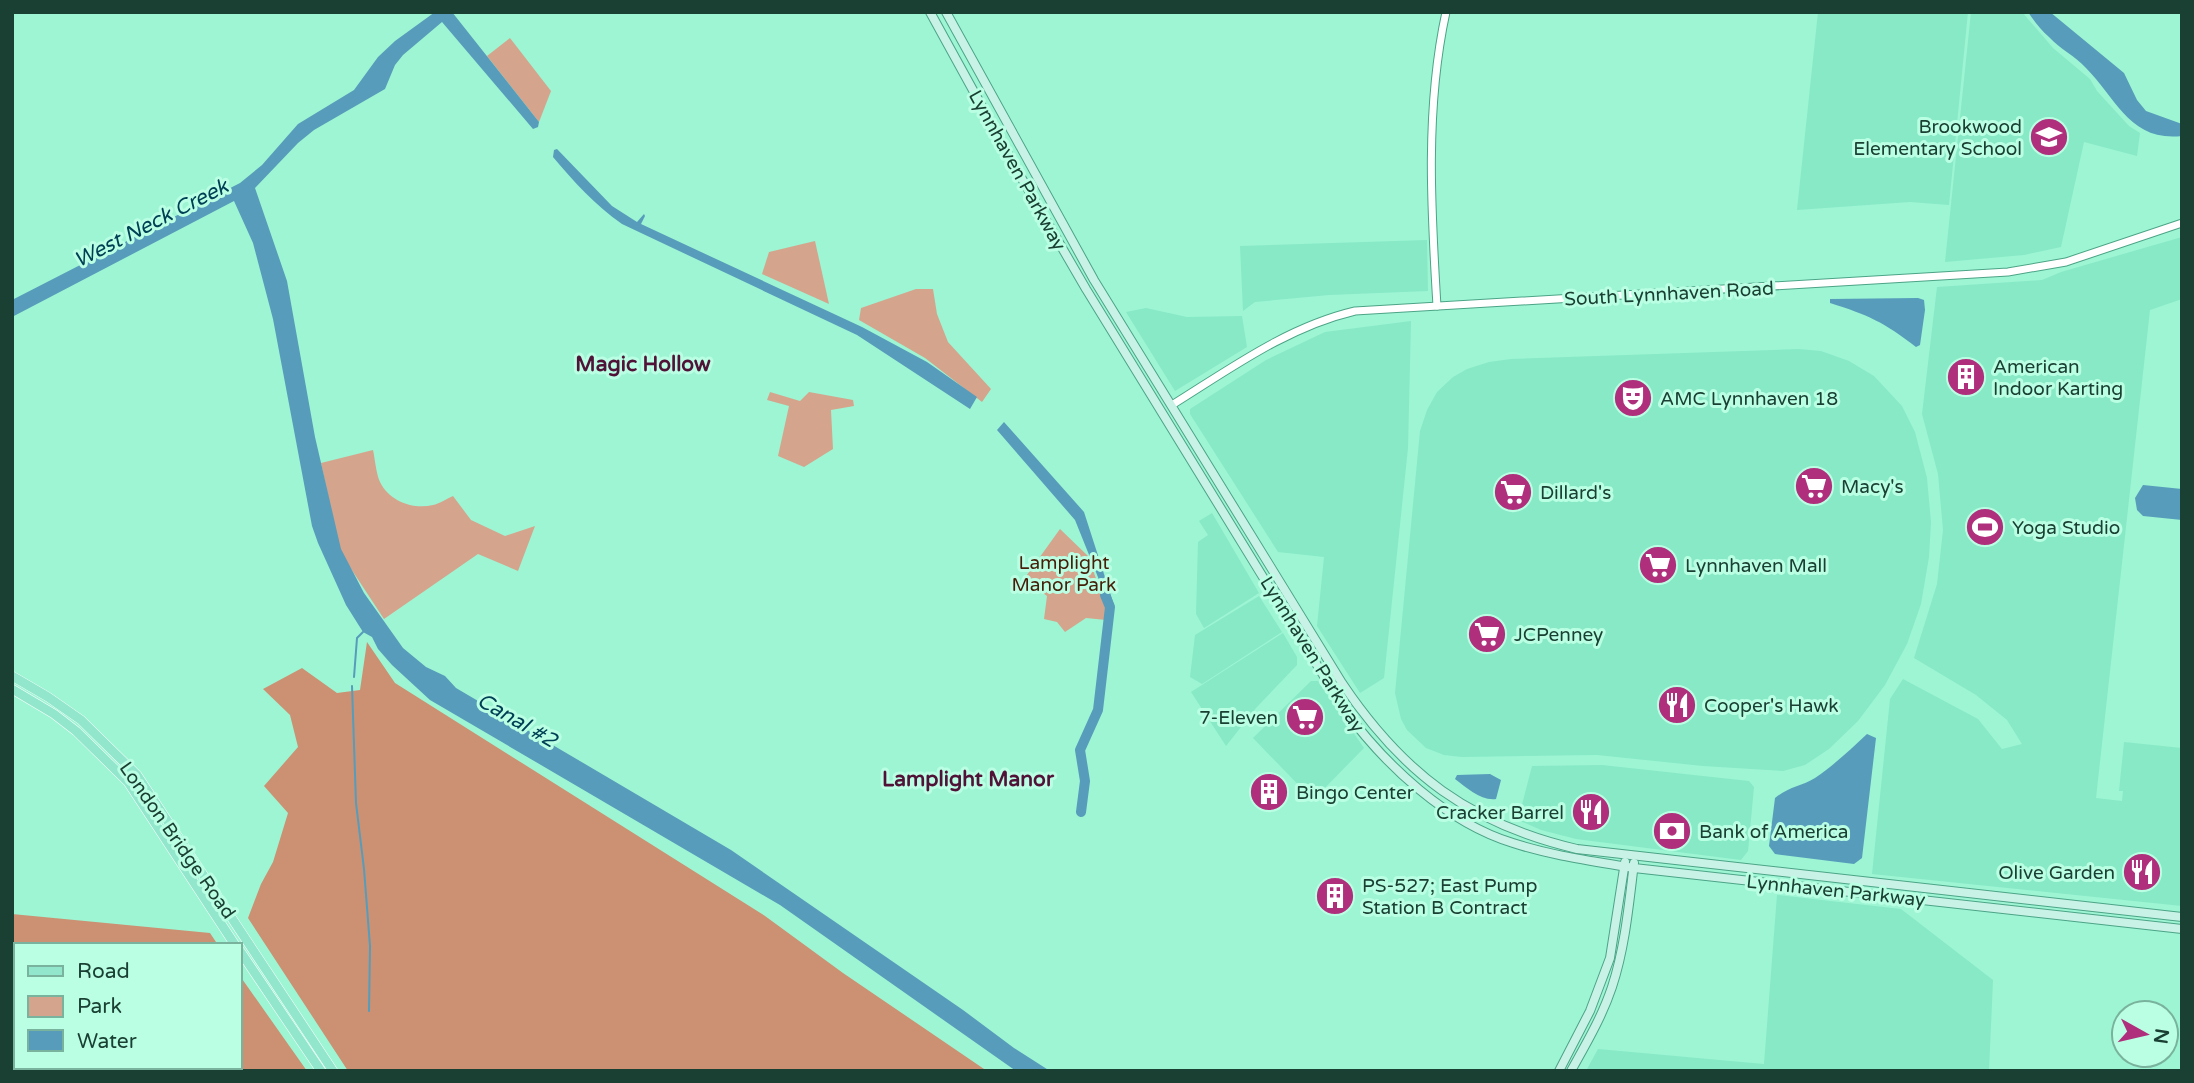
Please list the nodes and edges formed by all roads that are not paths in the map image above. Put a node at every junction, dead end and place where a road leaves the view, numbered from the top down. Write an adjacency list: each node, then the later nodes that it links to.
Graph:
1 (930, 12): 10 (main road, Lynnhaven Parkway)
2 (946, 12): 6 (main road, Lynnhaven Parkway)
3 (1446, 12): 5 (street)
4 (2182, 223): 5 (street, South Lynnhaven Road)
5 (1437, 306): 6 (street, South Lynnhaven Road)
6 (1172, 405): 9 (main road, Lynnhaven Parkway)
7 (12, 676): 15 (main road, London Bridge Road)
8 (12, 689): 13 (main road, London Bridge Road)
9 (1630, 856): 10 (main road); 11 (main road, Lynnhaven Parkway)
10 (1629, 867): 12 (main road, Lynnhaven Parkway); 19 (main road); 20 (main road)
11 (2182, 917)
12 (2182, 929)
13 (234, 943)
14 (242, 954): 16 (main road)
15 (275, 982): 16 (main road); 18 (main road, London Bridge Road)
16 (265, 989): 17 (main road)
17 (321, 1071)
18 (333, 1071)
19 (1559, 1071)
20 (1571, 1071)

